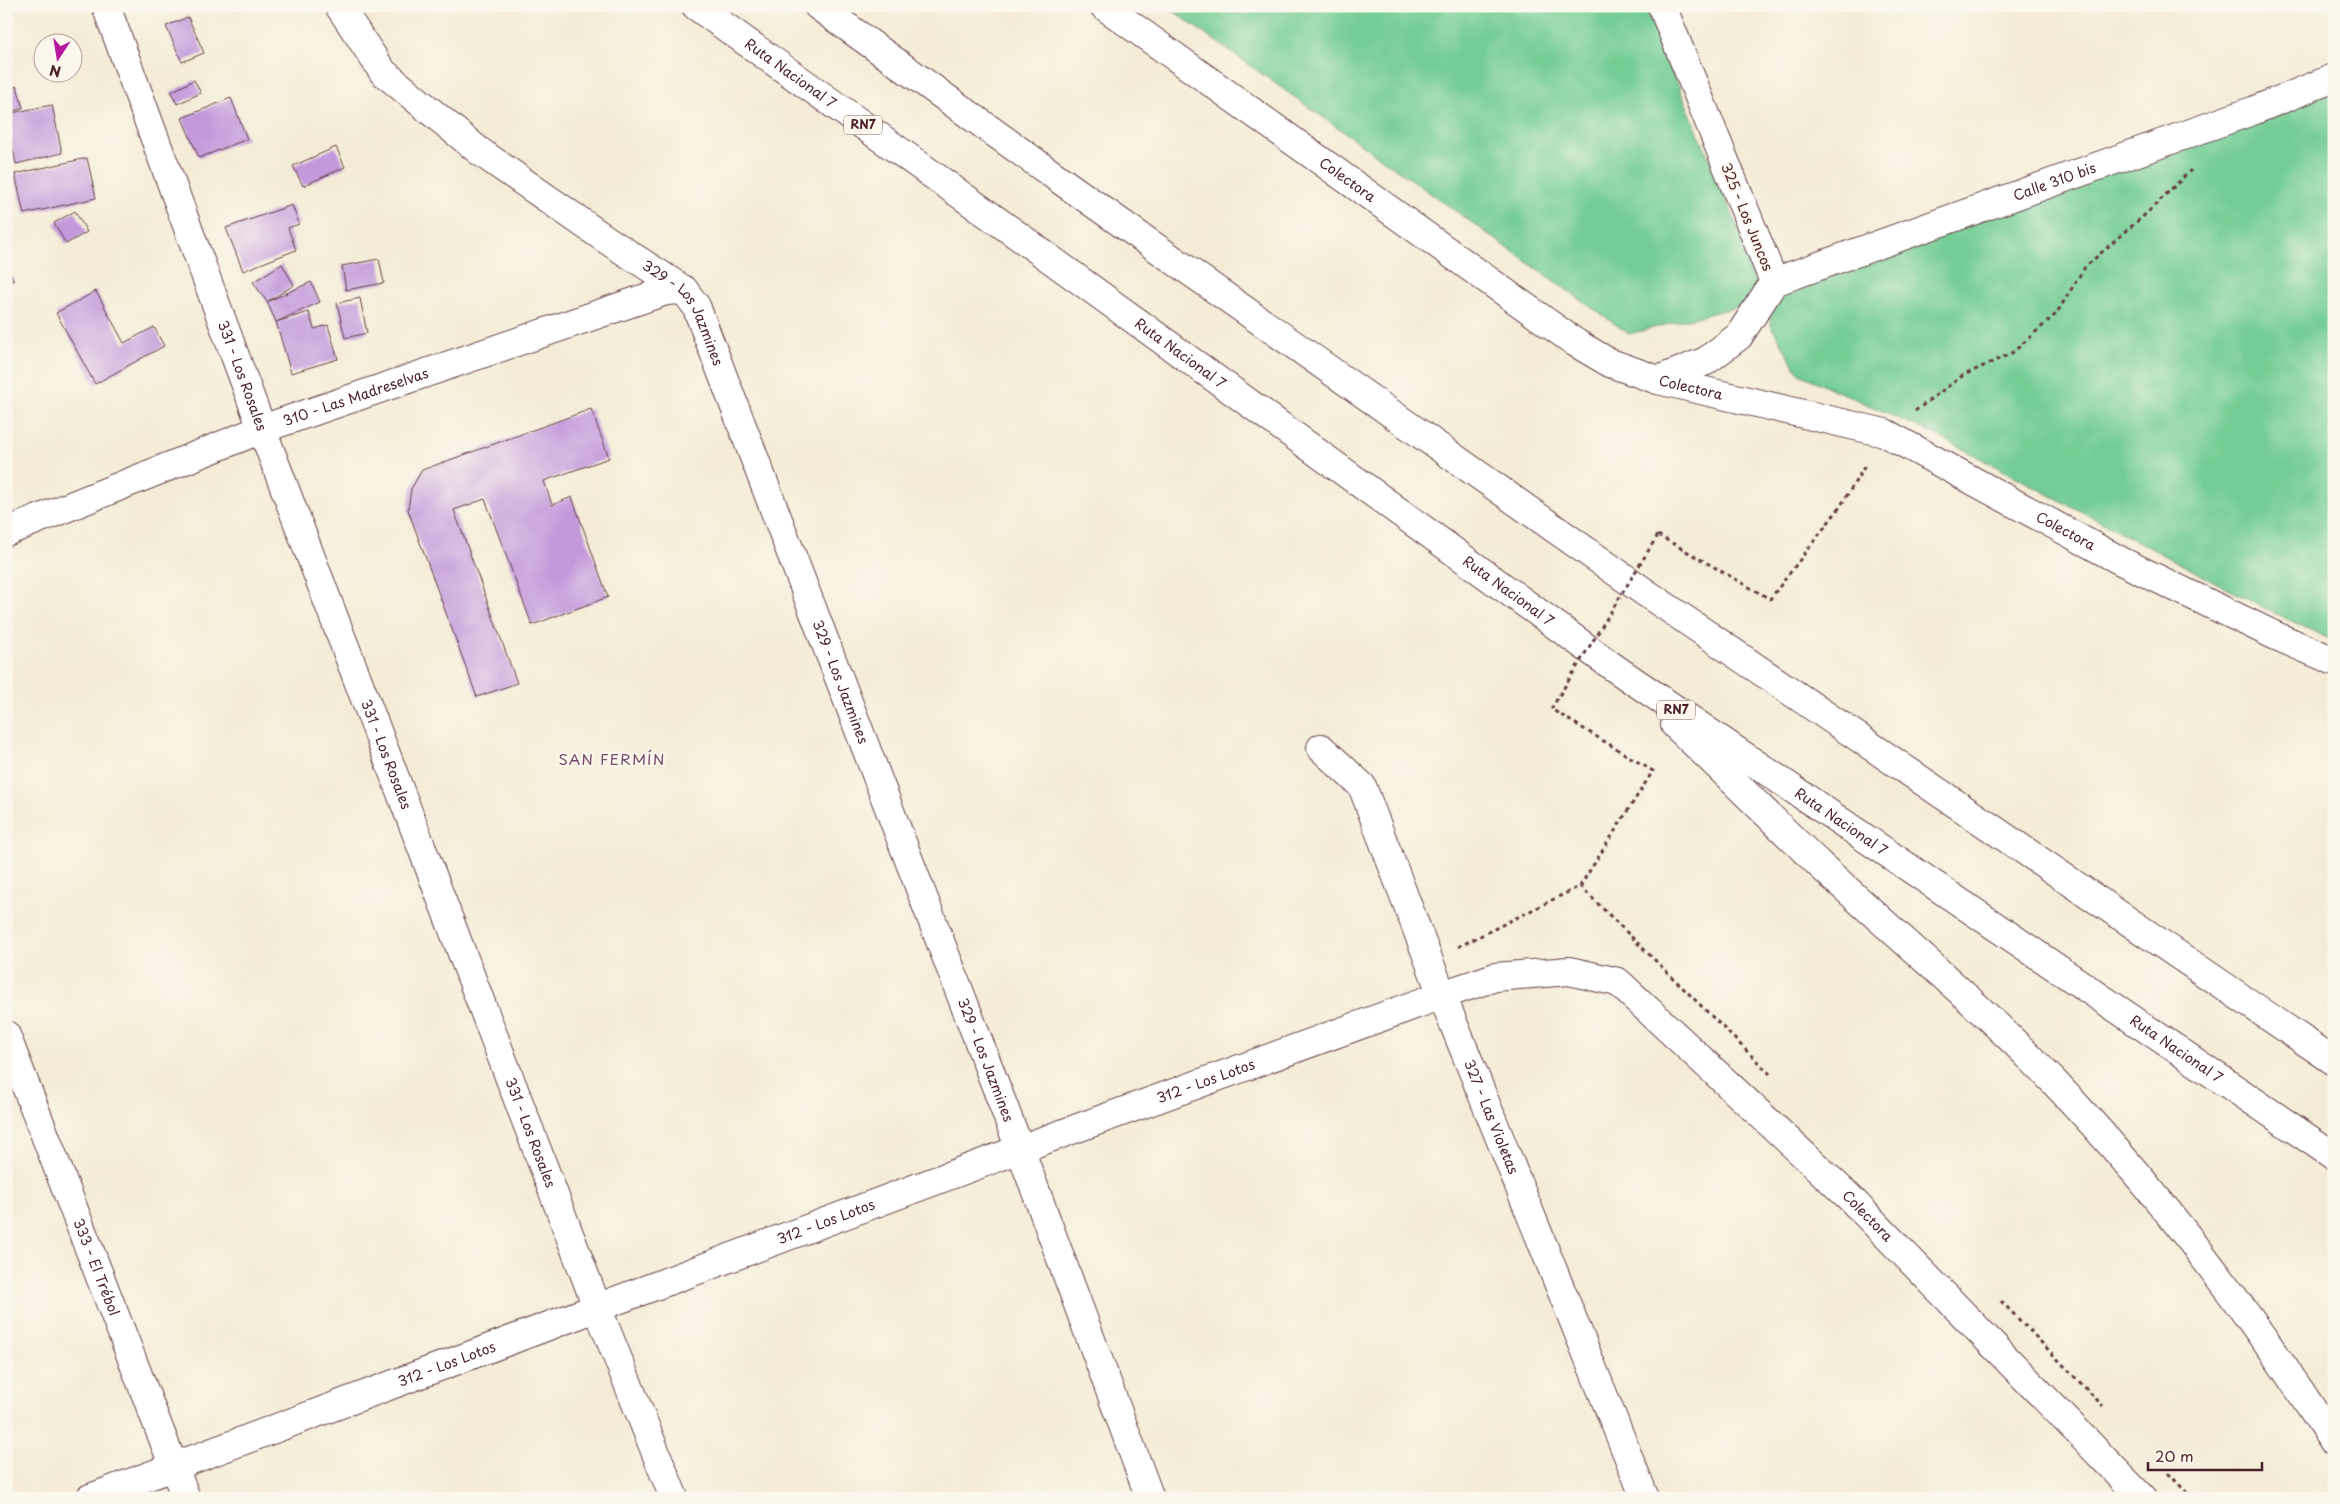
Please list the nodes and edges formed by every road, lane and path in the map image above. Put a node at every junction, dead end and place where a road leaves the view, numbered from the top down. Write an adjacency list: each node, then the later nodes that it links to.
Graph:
1 (106, 6): 12 (main road, 331 - Los Rosales)
2 (339, 6): 10 (main road, 329 - Los Jazmines)
3 (696, 6): 16 (main road, Ruta Nacional 7 / RN7)
4 (818, 6): 22 (main road)
5 (1104, 6): 11 (main road, Colectora)
6 (1662, 6): 9 (main road, 325 - Los Juncos)
7 (2334, 78): 9 (main road, Calle 310 bis)
8 (2194, 168): 13 (path)
9 (1774, 282): 11 (main road, 325 - Los Juncos)
10 (684, 290): 12 (main road, 310 - Las Madreselvas); 23 (main road, 329 - Los Jazmines)
11 (1658, 380): 13 (main road, Colectora)
12 (262, 429): 14 (main road, 310 - Las Madreselvas); 25 (main road, 331 - Los Rosales)
13 (1885, 433): 15 (main road, Colectora); 18 (path, bridge)
14 (6, 532)
15 (2334, 661)
16 (1616, 669): 24 (main road, Ruta Nacional 7 / RN7); 26 (main road)
17 (1321, 748): 18 (main road, 327 - Las Violetas)
18 (1428, 962): 20 (main road, 327 - Las Violetas)
19 (1569, 971): 20 (main road, 312 - Los Lotos); 33 (main road, Colectora)
20 (1442, 995): 23 (main road, 312 - Los Lotos); 32 (main road, 327 - Las Violetas)
21 (6, 1035): 27 (main road, 333 - El Trébol)
22 (2334, 1061)
23 (1020, 1149): 25 (main road, 312 - Los Lotos); 31 (main road, 329 - Los Jazmines)
24 (2334, 1156)
25 (598, 1307): 27 (main road, 312 - Los Lotos); 30 (main road, 331 - Los Rosales)
26 (2334, 1442)
27 (173, 1465): 28 (main road, 312 - Los Lotos); 29 (main road, 333 - El Trébol)
28 (90, 1498)
29 (186, 1498)
30 (674, 1498)
31 (1150, 1498)
32 (1645, 1498)
33 (2142, 1498)

